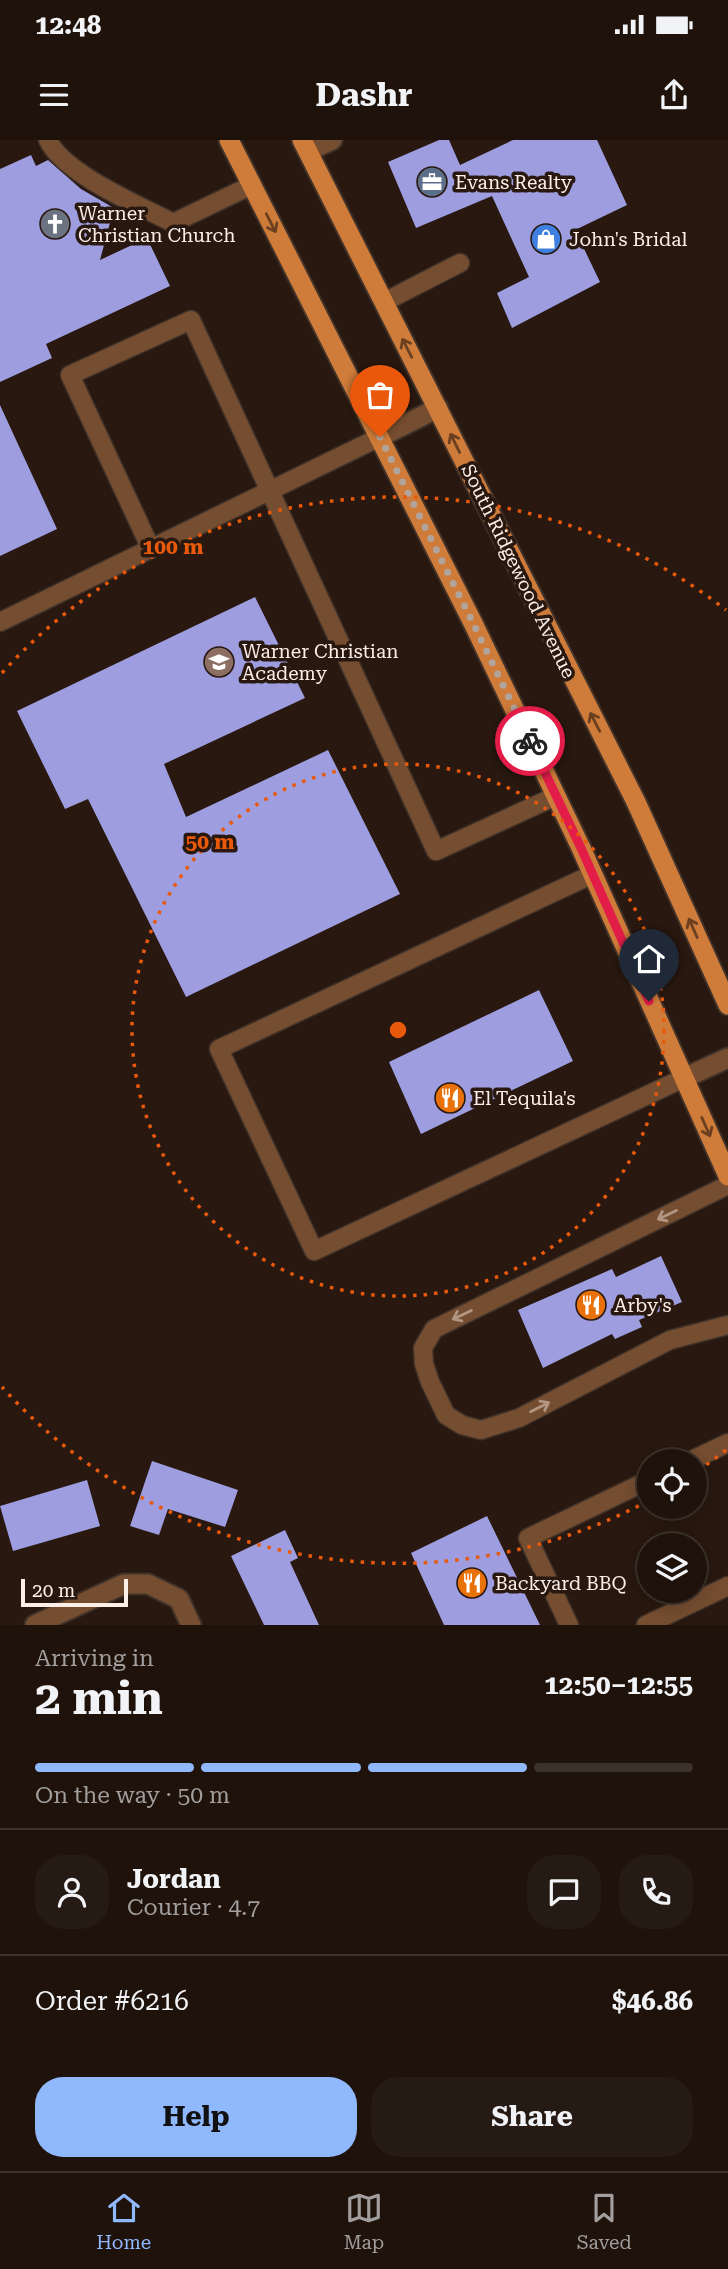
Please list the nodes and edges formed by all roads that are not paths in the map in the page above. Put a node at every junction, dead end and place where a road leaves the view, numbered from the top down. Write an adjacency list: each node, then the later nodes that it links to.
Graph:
1 (48, 140): 5 (lane)
2 (229, 140): 5 (main road)
3 (332, 140): 4 (street)
4 (305, 146): 7 (main road, South Ridgewood Avenue)
5 (252, 185): 9 (main road, one-way to 9)
6 (460, 263): 7 (lane)
7 (384, 302): 8 (main road, South Ridgewood Avenue, one-way to 7)
8 (438, 408): 9 (street); 15 (main road, South Ridgewood Avenue, one-way to 8)
9 (380, 437): 10 (lane); 13 (main road)
10 (269, 491): 11 (lane); 11 (lane); 13 (lane)
11 (151, 549): 12 (lane)
12 (0, 622)
13 (556, 796): 14 (main road)
14 (593, 874): 17 (main road); 17 (lane)
15 (726, 994)
16 (728, 1058): 17 (street)
17 (684, 1078): 18 (main road, one-way to 18)
18 (728, 1176)
19 (728, 1185): 20 (lane, one-way to 20)
20 (728, 1325)
21 (728, 1443): 22 (lane)
22 (707, 1453)
23 (637, 1486): 27 (lane)
24 (728, 1587): 28 (lane)
25 (35, 1625): 26 (street)
26 (191, 1625)
27 (569, 1625)
28 (646, 1625)

